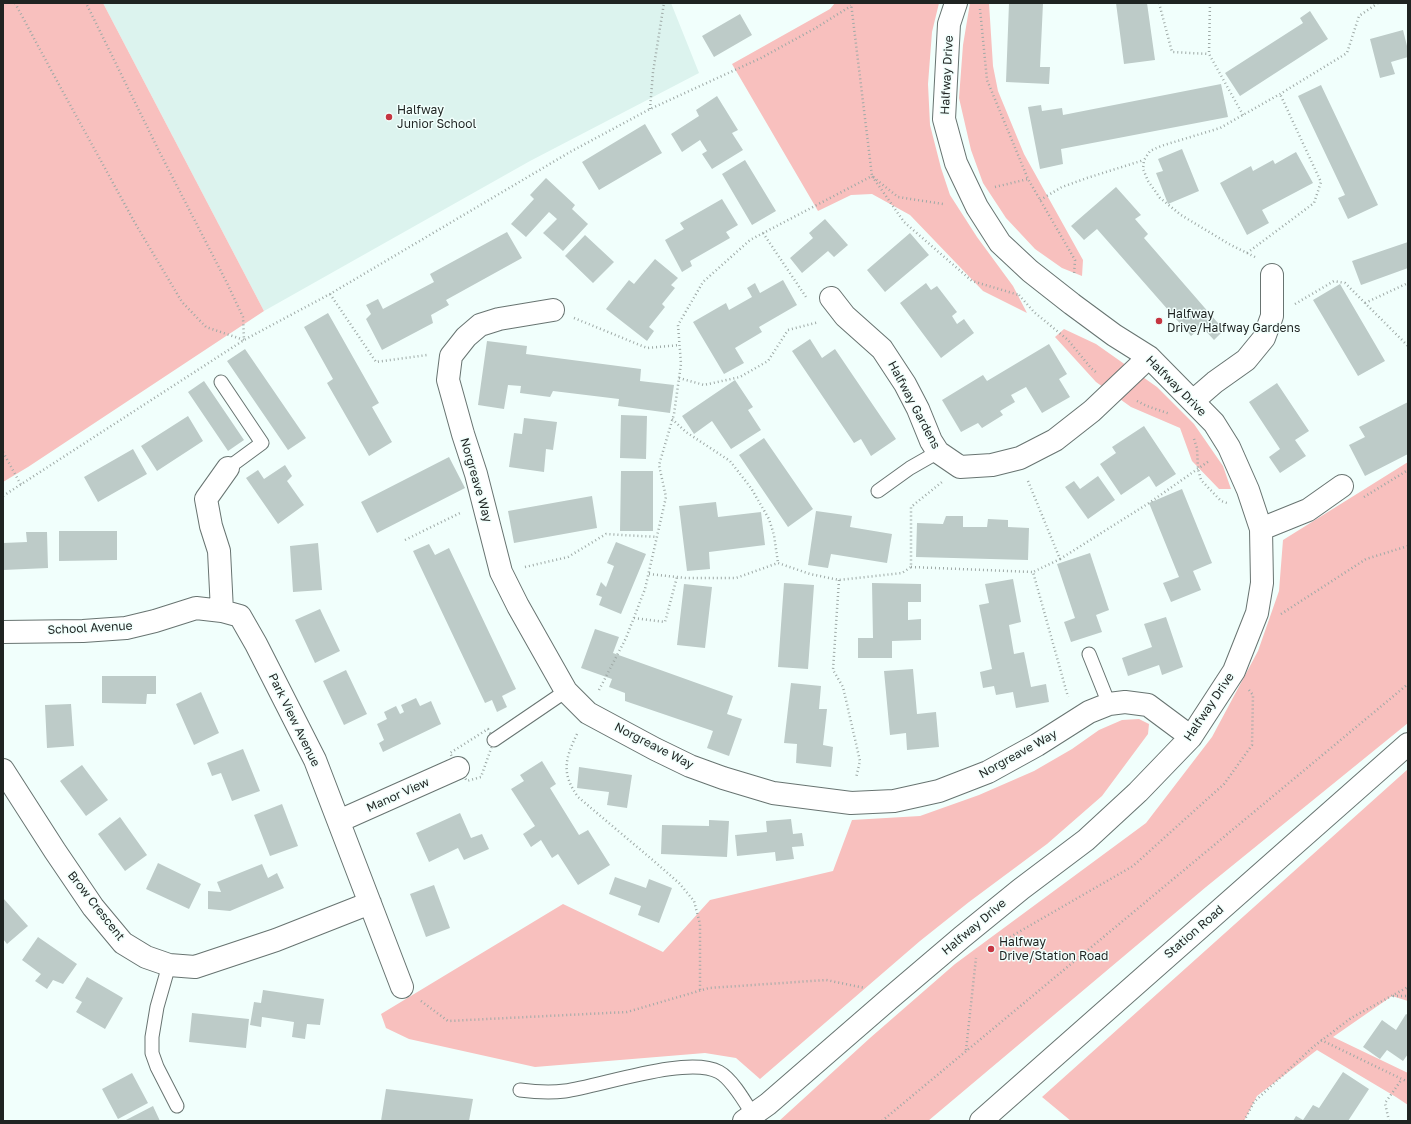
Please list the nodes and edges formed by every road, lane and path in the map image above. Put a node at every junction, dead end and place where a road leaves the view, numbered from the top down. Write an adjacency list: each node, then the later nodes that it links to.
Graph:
1 (15, 3): 33 (path)
2 (86, 3): 33 (path)
3 (664, 3): 12 (path)
4 (956, 3): 29 (street, Halfway Drive)
5 (980, 3): 16 (path)
6 (1159, 3): 10 (path)
7 (1210, 3): 10 (path)
8 (1378, 3): 11 (path)
9 (851, 5): 12 (path); 15 (path)
10 (1209, 54): 13 (path)
11 (1280, 94): 13 (path); 21 (path)
12 (650, 109): 24 (path)
13 (1244, 115): 14 (path)
14 (1144, 160): 18 (path); 21 (path)
15 (872, 176): 19 (path); 20 (path); 25 (path)
16 (1028, 179): 17 (path); 18 (path)
17 (994, 187)
18 (1040, 200): 29 (path)
19 (943, 204)
20 (763, 233): 27 (path); 34 (path)
21 (1247, 253): 22 (path)
22 (1272, 275): 32 (street)
23 (1408, 283): 28 (path)
24 (330, 294): 33 (path); 36 (path)
25 (1018, 295): 26 (path); 40 (path)
26 (1024, 297)
27 (831, 298): 31 (street, Halfway Gardens)
28 (1365, 303): 32 (path); 35 (path)
29 (1072, 304): 37 (street, Halfway Drive)
30 (553, 310): 34 (path); 36 (street)
31 (845, 316): 38 (path); 47 (street, Halfway Gardens)
32 (1272, 316): 41 (street)
33 (244, 340): 53 (path)
34 (680, 345): 38 (path)
35 (1408, 346)
36 (451, 356): 57 (street, Norgreave Way)
37 (1149, 357): 40 (street); 41 (street, Halfway Drive)
38 (679, 378): 43 (path)
39 (221, 382): 50 (lane)
40 (1115, 389): 42 (path); 48 (street)
41 (1193, 401): 45 (street, Halfway Drive)
42 (1177, 416)
43 (672, 419): 59 (path); 63 (path)
44 (1192, 435): 51 (path)
45 (1229, 447): 51 (path); 58 (street, Halfway Drive)
46 (3, 452): 53 (path)
47 (938, 452): 49 (street, Halfway Gardens); 55 (lane)
48 (1020, 458): 49 (street); 62 (path)
49 (960, 467): 64 (path)
50 (228, 468): 70 (street)
51 (1198, 469): 58 (path); 62 (path)
52 (1408, 470): 54 (path)
53 (21, 485): 56 (path)
54 (1342, 486): 58 (street)
55 (878, 491)
56 (3, 496)
57 (482, 502): 60 (path); 65 (street, Norgreave Way)
58 (1259, 523): 72 (street, Halfway Drive)
59 (657, 537): 65 (path); 67 (path)
60 (405, 540)
61 (1408, 546): 72 (path)
62 (1060, 559): 66 (path)
63 (778, 563): 68 (path); 69 (path)
64 (911, 567): 66 (path); 69 (path)
65 (501, 572): 77 (street, Norgreave Way)
66 (1033, 572): 80 (path)
67 (649, 574): 68 (path); 71 (path)
68 (677, 577): 71 (path)
69 (839, 580): 86 (path)
70 (222, 611): 73 (street, School Avenue); 87 (street, Park View Avenue)
71 (634, 618): 79 (path)
72 (1254, 618): 75 (street, Halfway Drive)
73 (3, 632)
74 (1089, 654): 78 (lane)
75 (1234, 671): 81 (street, Halfway Drive); 89 (path)
76 (1408, 684): 98 (path)
77 (566, 691): 79 (street, Norgreave Way); 82 (lane)
78 (1109, 704): 80 (street, Norgreave Way); 81 (street, Norgreave Way)
79 (588, 713): 86 (street, Norgreave Way); 93 (path)
80 (1076, 722): 86 (street, Norgreave Way)
81 (1191, 737): 89 (street, Halfway Drive)
82 (494, 740)
83 (1408, 744): 105 (street, Station Road)
84 (458, 768): 87 (street, Manor View)
85 (3, 770): 90 (street, Brow Crescent)
86 (851, 803)
87 (339, 821): 88 (street, Park View Avenue)
88 (370, 903): 90 (street, Brow Crescent); 91 (street, Park View Avenue)
89 (970, 937): 96 (street, Halfway Drive); 98 (path)
90 (169, 965): 102 (lane)
91 (402, 987): 93 (path)
92 (1408, 987): 94 (path)
93 (700, 990): 96 (path)
94 (1392, 996): 95 (path); 97 (path)
95 (1408, 996)
96 (889, 999): 103 (street, Halfway Drive)
97 (1321, 1040): 99 (path); 106 (path)
98 (966, 1051): 104 (path)
99 (1402, 1079): 100 (path); 107 (path)
100 (1408, 1082)
101 (520, 1090): 103 (lane)
102 (177, 1106)
103 (749, 1118)
104 (882, 1121)
105 (981, 1121)
106 (1244, 1121)
107 (1389, 1121)

